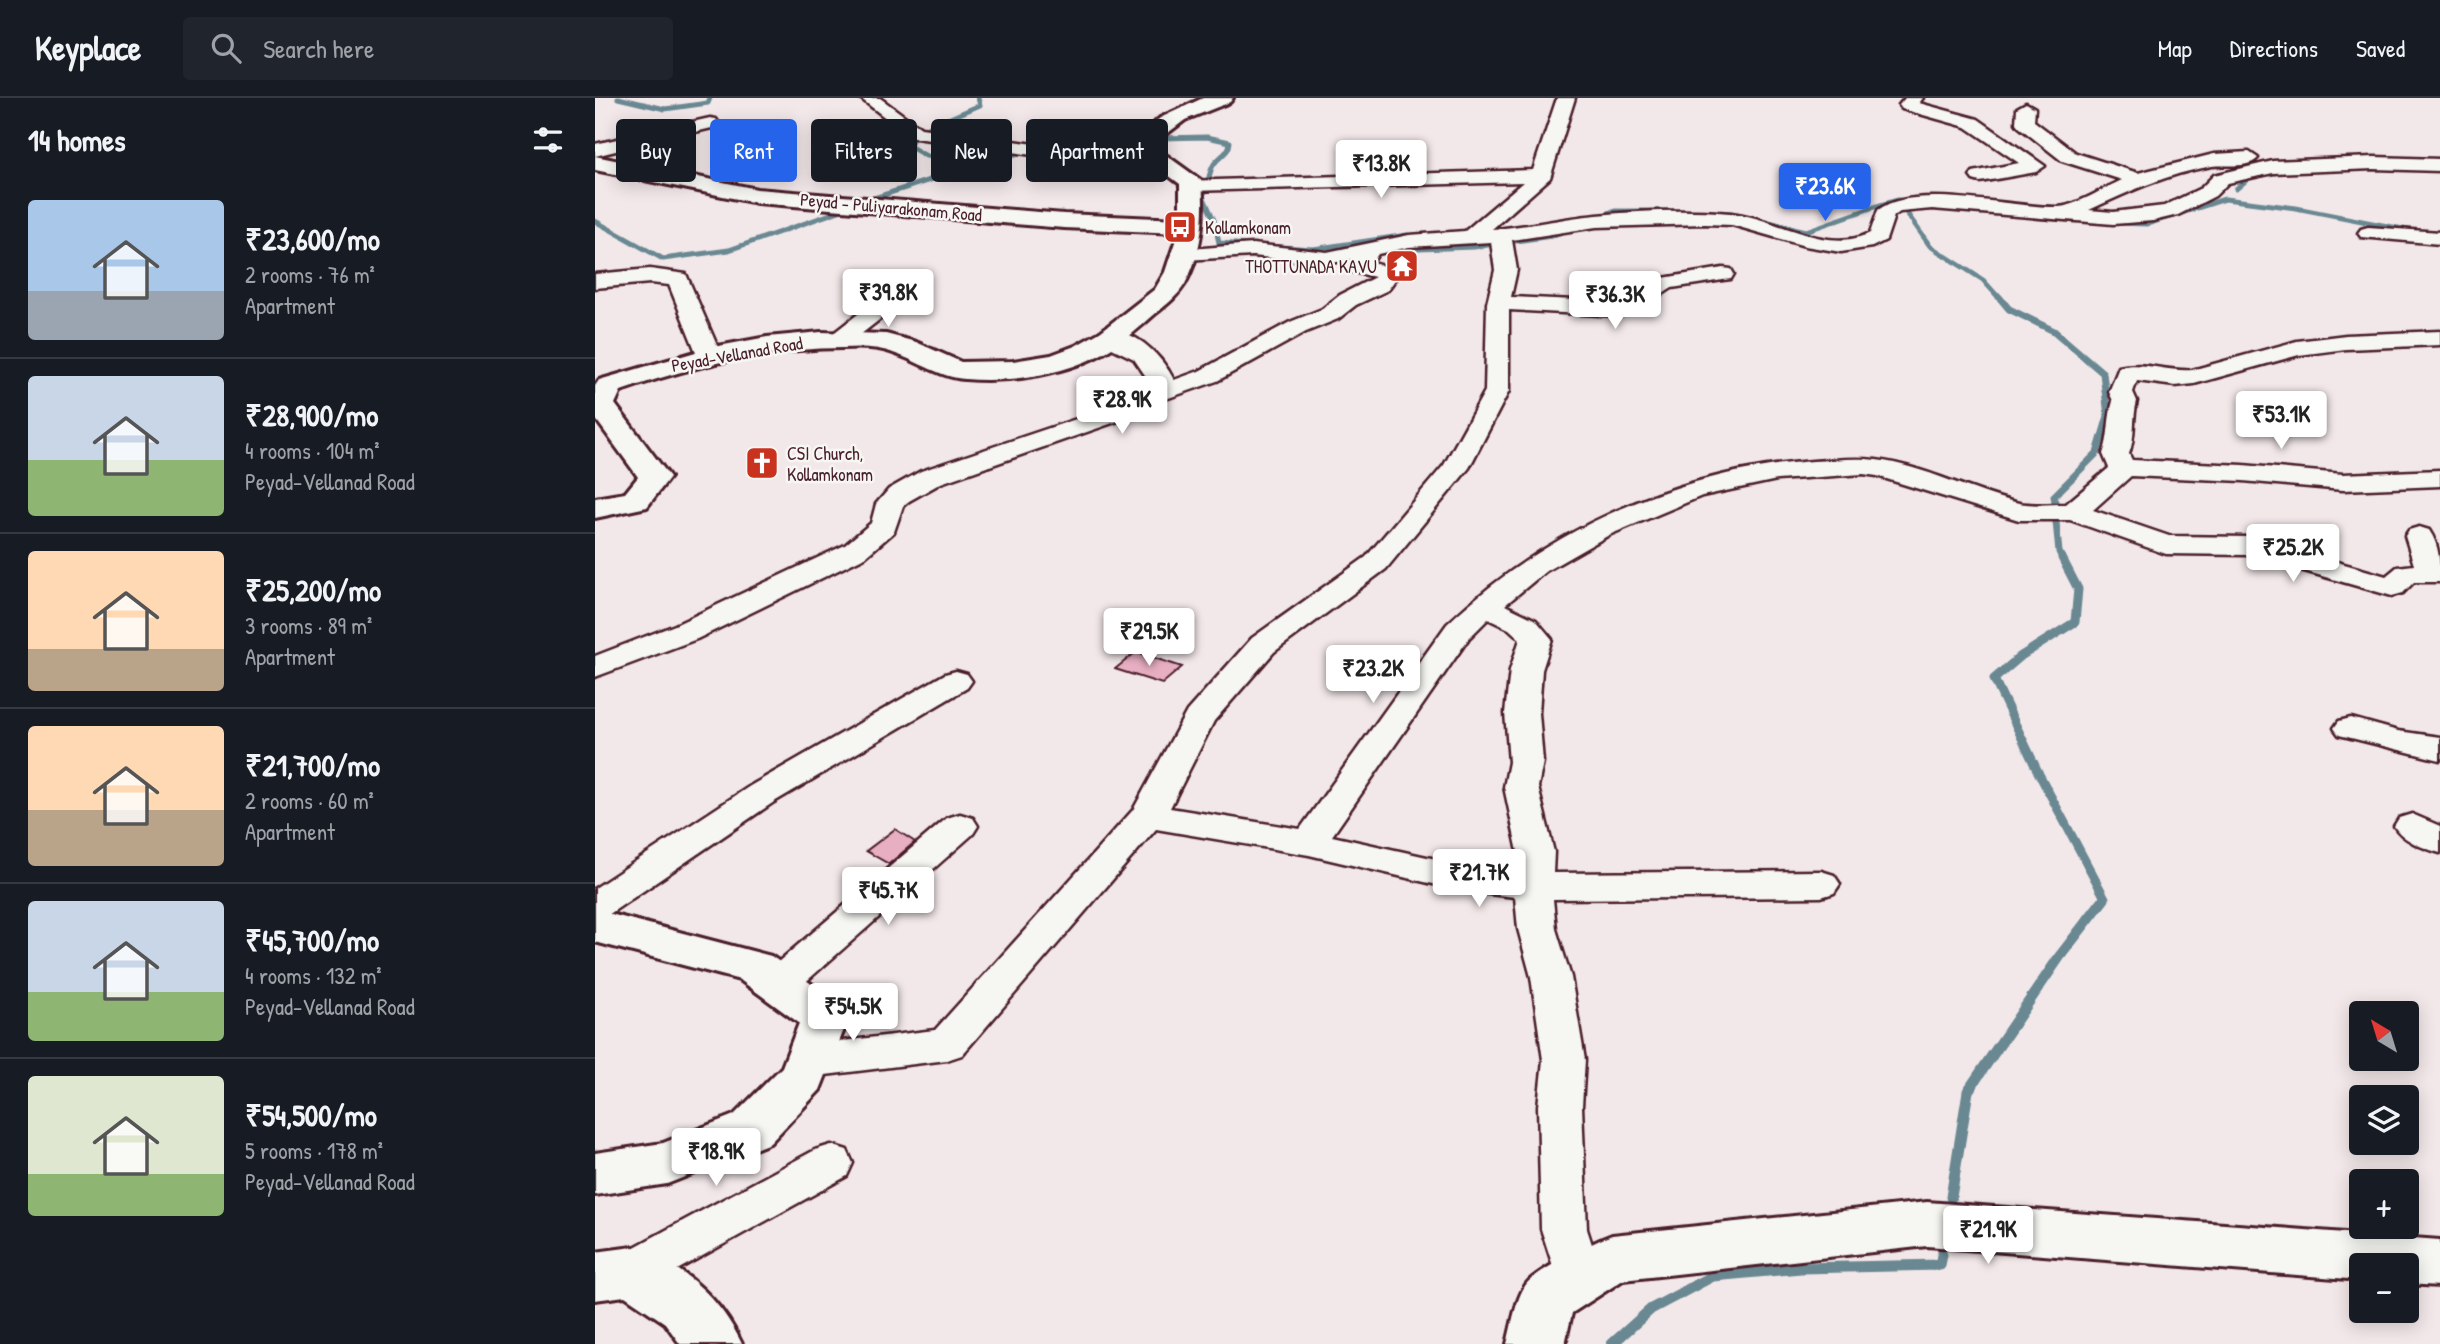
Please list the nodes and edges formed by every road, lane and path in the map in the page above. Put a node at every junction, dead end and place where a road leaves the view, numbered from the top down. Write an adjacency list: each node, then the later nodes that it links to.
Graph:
1 (869, 98): 8 (street)
2 (1223, 98): 6 (main road)
3 (1566, 98): 13 (street)
4 (1914, 98): 14 (street)
5 (2026, 108): 15 (street)
6 (1168, 122)
7 (710, 123): 9 (street)
8 (1026, 149)
9 (595, 150)
10 (595, 163): 18 (main road, Peyad - Puliyarakonam Road)
11 (2440, 164): 15 (street); 17 (street)
12 (1168, 166): 16 (main road)
13 (1541, 176): 16 (street); 20 (street)
14 (1980, 176)
15 (2140, 180): 17 (street)
16 (1195, 185): 18 (main road, Peyad-Vellanad Road)
17 (2060, 215): 22 (street)
18 (1189, 226): 24 (main road, Peyad-Vellanad Road)
19 (2368, 233): 21 (street)
20 (1472, 236): 22 (street); 23 (street)
21 (2440, 238)
22 (1502, 240): 28 (street)
23 (1368, 249): 24 (street); 40 (street)
24 (1185, 254): 29 (main road, Peyad-Vellanad Road)
25 (1723, 274): 28 (street)
26 (595, 281): 32 (street)
27 (911, 284): 31 (street)
28 (1498, 303): 44 (street)
29 (1108, 337): 31 (main road, Peyad-Vellanad Road); 33 (street)
30 (2440, 338): 34 (street)
31 (839, 340): 32 (main road, Peyad-Vellanad Road)
32 (710, 357): 36 (main road, Peyad-Vellanad Road)
33 (1164, 386)
34 (2122, 468): 35 (street); 37 (street)
35 (2440, 478)
36 (595, 508)
37 (2073, 512): 38 (street); 39 (street)
38 (2419, 536)
39 (1483, 607): 46 (street); 48 (street)
40 (595, 667)
41 (956, 681): 49 (street)
42 (2351, 728): 43 (street)
43 (2440, 750)
44 (1148, 816): 46 (street); 52 (street)
45 (960, 826): 51 (street)
46 (1309, 843): 48 (street)
47 (1821, 884): 48 (street)
48 (1534, 886): 57 (street)
49 (595, 906)
50 (595, 926): 51 (main road)
51 (778, 984): 52 (main road)
52 (809, 1061): 54 (main road)
53 (831, 1163): 56 (street)
54 (595, 1174)
55 (2440, 1263): 57 (main road)
56 (614, 1274): 58 (main road)
57 (1579, 1279): 59 (main road)
58 (713, 1344)
59 (1536, 1344)

